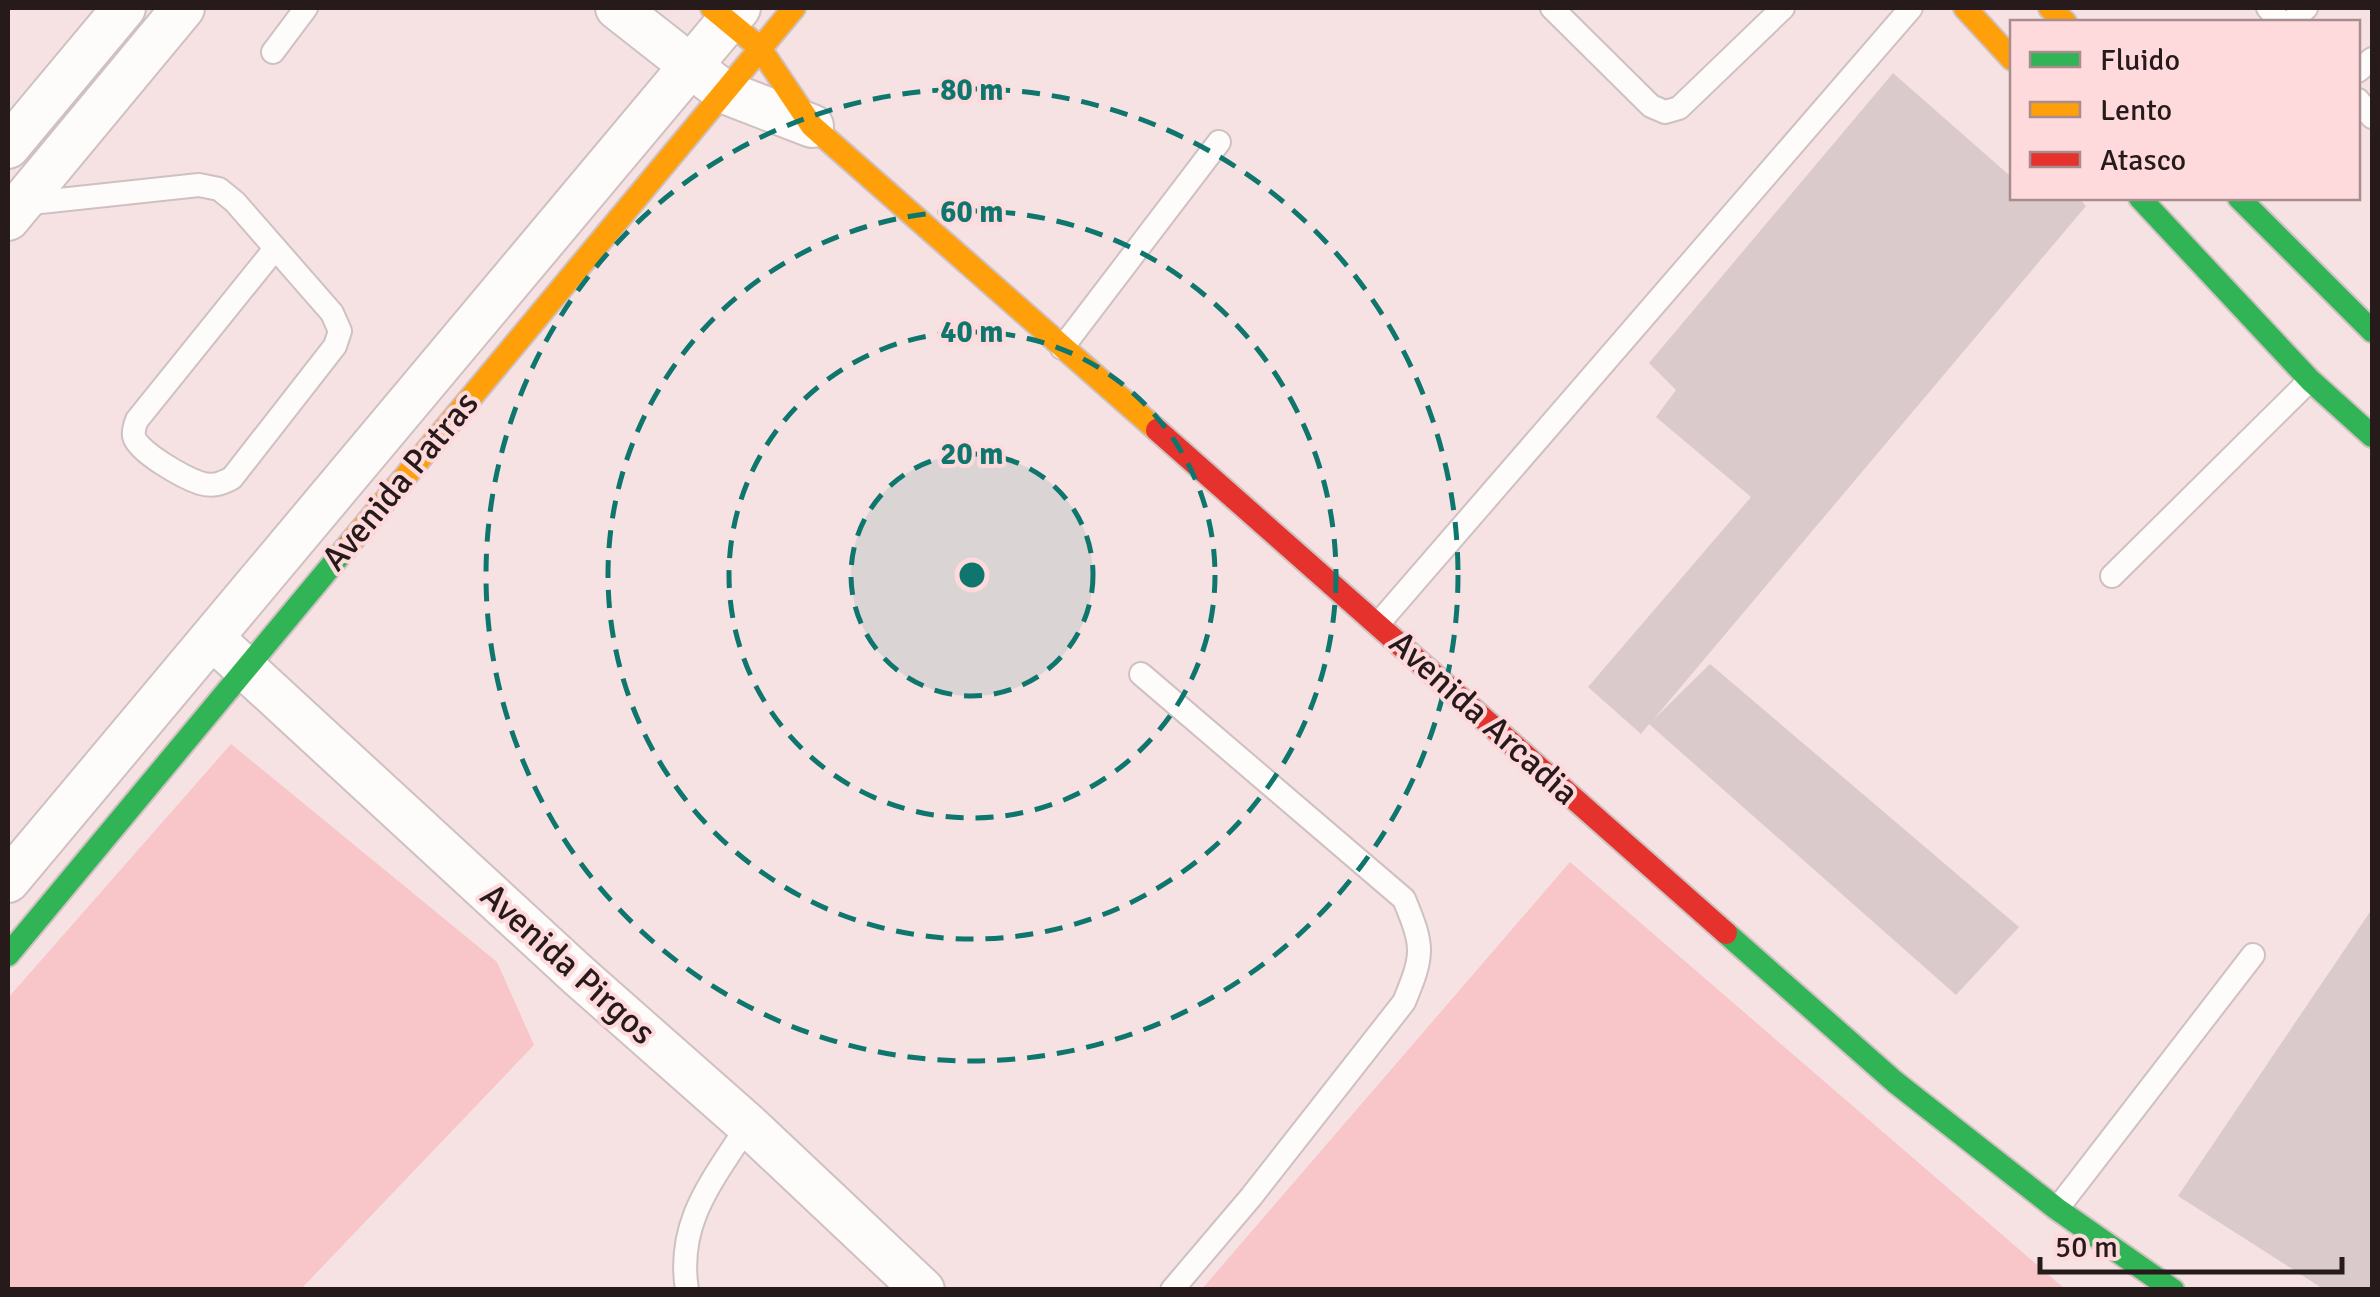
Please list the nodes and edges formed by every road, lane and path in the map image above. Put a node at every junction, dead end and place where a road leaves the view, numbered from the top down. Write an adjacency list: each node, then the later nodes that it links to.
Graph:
1 (124, 8): 17 (street)
2 (183, 8): 20 (street)
3 (306, 8): 11 (lane)
4 (616, 8): 13 (street, Avenida Arcadia)
5 (794, 8): 10 (street, Avenida Patras)
6 (1552, 8): 7 (lane)
7 (1783, 8)
8 (1911, 8): 27 (lane)
9 (1964, 8): 12 (street)
10 (735, 21): 13 (street, Avenida Patras); 14 (street, Avenida Patras); 15 (street, Avenida Arcadia)
11 (273, 52)
12 (2010, 57)
13 (690, 64): 14 (street, Avenida Arcadia); 28 (street, Avenida Patras)
14 (724, 92): 15 (street, Avenida Arcadia); 29 (street, Avenida Patras)
15 (812, 126): 23 (street, Avenida Arcadia)
16 (1219, 142): 23 (lane)
17 (8, 147)
18 (2142, 200): 24 (street)
19 (2241, 200): 22 (street)
20 (12, 208): 21 (lane)
21 (274, 250): 21 (lane)
22 (2372, 331)
23 (1062, 348): 27 (street, Avenida Arcadia)
24 (2310, 380): 25 (street); 26 (lane)
25 (2372, 436)
26 (2112, 576)
27 (1378, 624): 35 (street, Avenida Arcadia)
28 (212, 638): 29 (street, Avenida Pirgos); 31 (street, Avenida Patras)
29 (245, 668): 32 (street, Avenida Patras); 34 (street, Avenida Pirgos)
30 (1141, 674): 38 (lane)
31 (8, 881)
32 (8, 956)
33 (2252, 956): 35 (lane)
34 (748, 1125): 36 (lane); 37 (street, Avenida Pirgos)
35 (2057, 1208): 39 (street, Avenida Arcadia)
36 (687, 1290)
37 (923, 1290)
38 (1172, 1290)
39 (2172, 1290)

